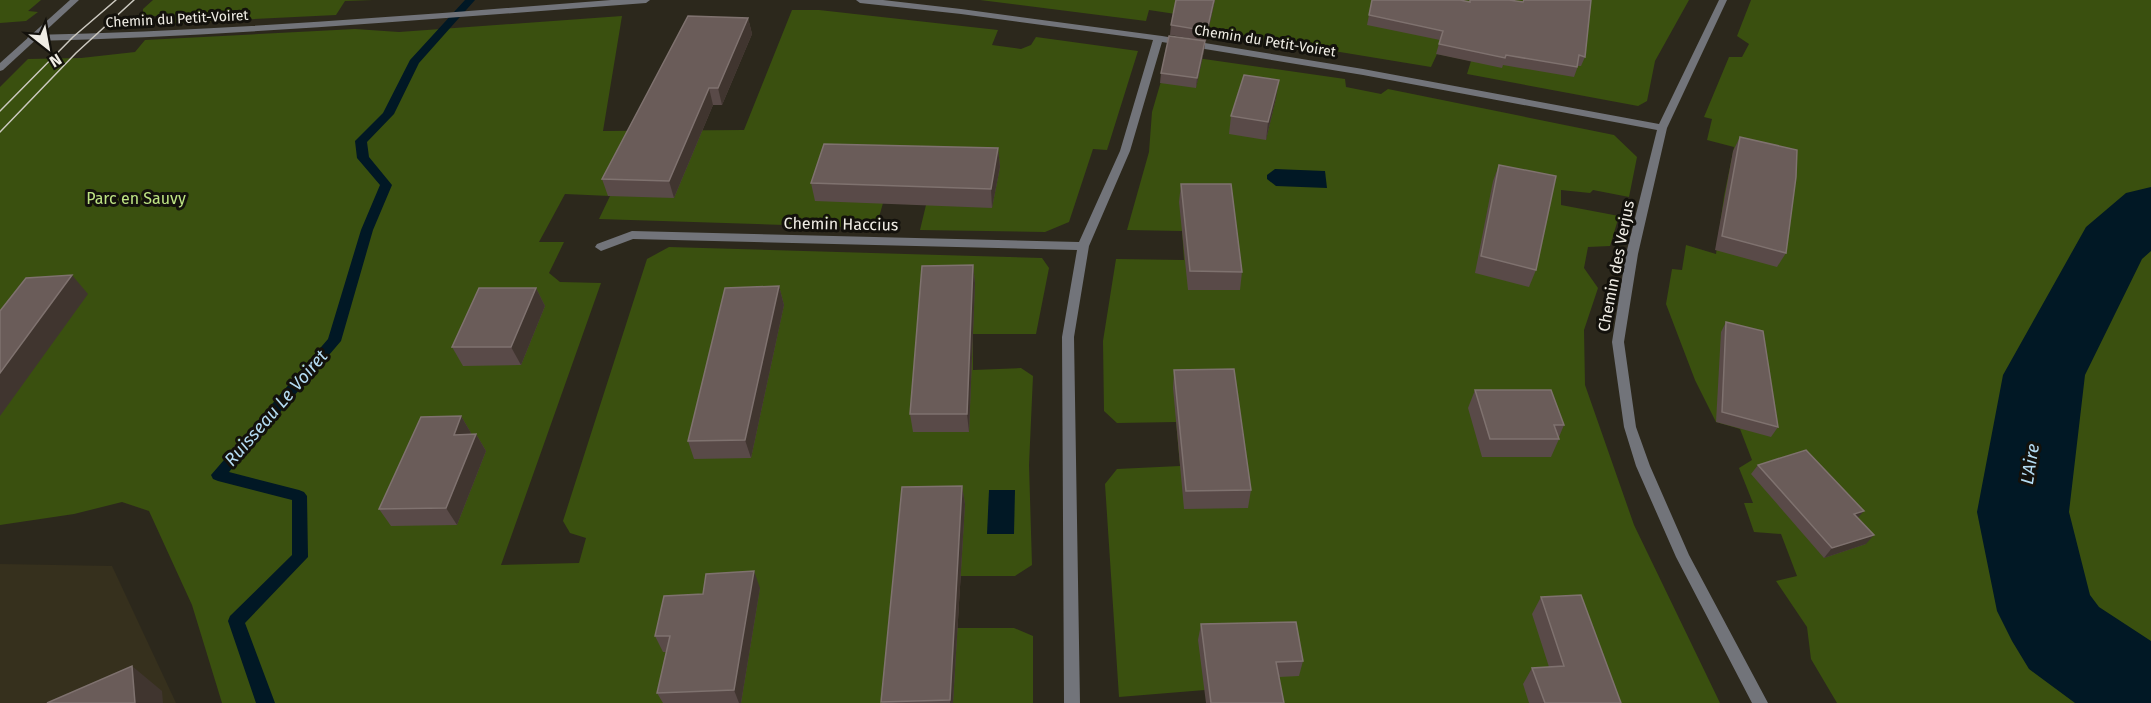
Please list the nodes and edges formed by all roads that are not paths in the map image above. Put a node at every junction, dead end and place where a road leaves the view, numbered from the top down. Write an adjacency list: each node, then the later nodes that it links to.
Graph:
1 (75, 0): 5 (street)
2 (646, 0): 5 (street, Chemin du Petit-Voiret)
3 (860, 0): 6 (street, Chemin du Petit-Voiret)
4 (1723, 0): 8 (street, Chemin des Verjus)
5 (32, 38): 7 (street)
6 (1158, 39): 8 (street, Chemin du Petit-Voiret); 9 (street)
7 (0, 68)
8 (1662, 128): 12 (street, Chemin des Verjus)
9 (1083, 246): 10 (street, Chemin Haccius); 11 (street)
10 (601, 247)
11 (1072, 703)
12 (1760, 703)

